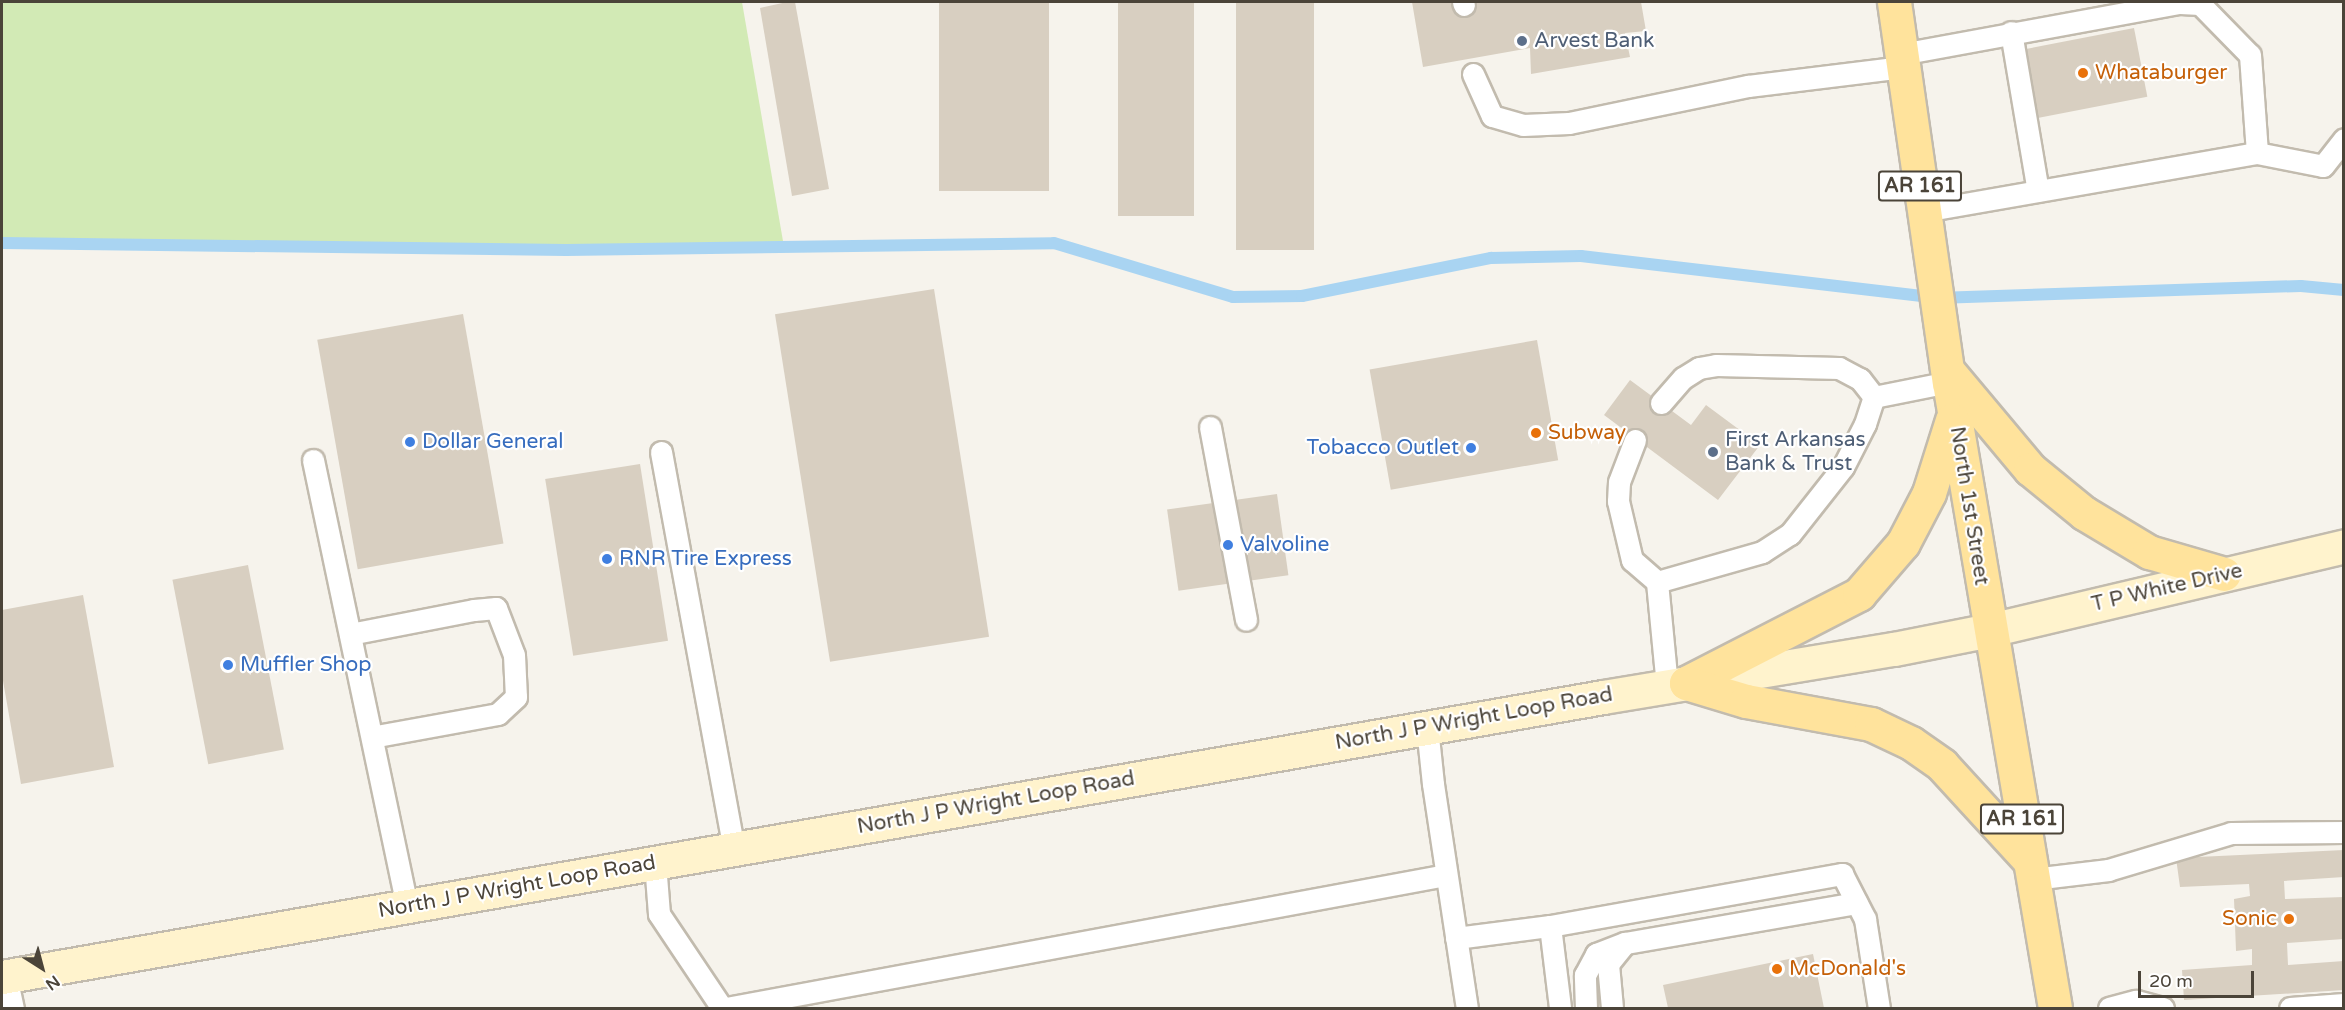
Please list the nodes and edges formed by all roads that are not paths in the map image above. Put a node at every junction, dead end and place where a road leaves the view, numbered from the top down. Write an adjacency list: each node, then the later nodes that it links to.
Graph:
1 (1894, 2): 3 (main road, North 1st Street / AR 161)
2 (2011, 32): 3 (lane); 6 (lane); 7 (lane)
3 (1902, 61): 4 (lane); 8 (main road, North 1st Street / AR 161)
4 (1473, 74)
5 (2343, 138): 6 (lane)
6 (2257, 153): 7 (lane)
7 (2038, 191): 8 (lane)
8 (1924, 211): 9 (main road, North 1st Street / AR 161)
9 (1950, 388): 10 (lane); 17 (main road); 20 (main road, North 1st Street / AR 161); 22 (main road)
10 (1875, 397): 11 (lane); 18 (lane)
11 (1661, 402)
12 (1210, 427): 19 (lane)
13 (1635, 440): 18 (lane)
14 (661, 452): 26 (lane)
15 (313, 460): 21 (lane)
16 (2343, 546): 17 (main road, T P White Drive)
17 (2224, 574): 20 (main road, T P White Drive)
18 (1657, 582): 22 (lane)
19 (1246, 620)
20 (1990, 630): 22 (main road, North J P Wright Loop Road); 28 (main road, North 1st Street / AR 161)
21 (350, 634): 24 (lane); 24 (lane)
22 (1677, 684): 23 (main road, North J P Wright Loop Road); 28 (main road)
23 (1427, 727): 26 (main road, North J P Wright Loop Road); 29 (lane)
24 (372, 738): 31 (lane)
25 (2343, 832): 28 (lane)
26 (734, 848): 27 (main road, North J P Wright Loop Road)
27 (655, 863): 31 (main road, North J P Wright Loop Road); 38 (lane)
28 (2031, 870): 44 (main road, North 1st Street / AR 161)
29 (1446, 875): 33 (lane); 38 (lane)
30 (1857, 903): 32 (lane); 34 (lane); 43 (lane)
31 (407, 906): 35 (main road, North J P Wright Loop Road)
32 (1550, 926): 33 (lane); 40 (lane)
33 (1456, 938): 39 (lane)
34 (1625, 943): 41 (lane); 42 (lane)
35 (4, 976): 37 (lane)
36 (2343, 1004): 47 (lane)
37 (14, 1008)
38 (724, 1008)
39 (1467, 1008)
40 (1560, 1008)
41 (1586, 1008)
42 (1612, 1008)
43 (1879, 1008)
44 (2055, 1008)
45 (2109, 1008): 46 (lane)
46 (2163, 1008)
47 (2289, 1008)

